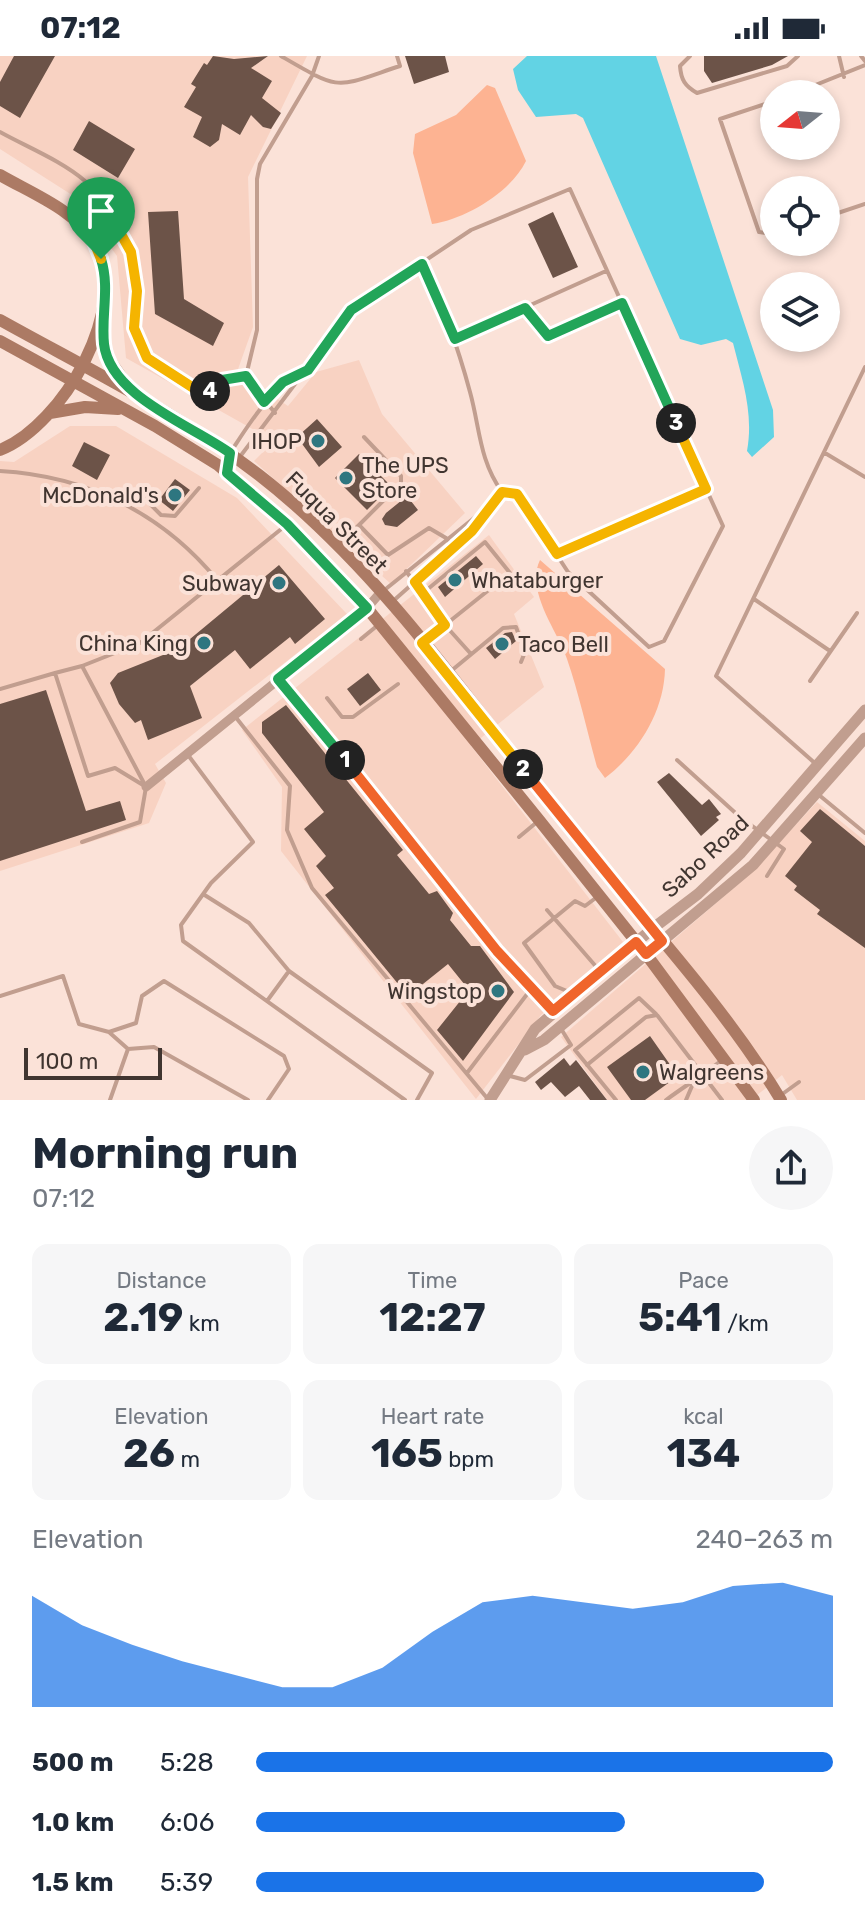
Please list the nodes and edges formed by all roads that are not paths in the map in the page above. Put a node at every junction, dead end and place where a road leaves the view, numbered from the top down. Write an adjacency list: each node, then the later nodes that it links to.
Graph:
1 (281, 56): 9 (lane)
2 (319, 56): 9 (lane)
3 (397, 56): 9 (lane)
4 (798, 56): 7 (lane)
5 (839, 56): 10 (lane)
6 (861, 56): 8 (lane)
7 (685, 57)
8 (865, 63): 10 (lane)
9 (312, 76): 31 (lane)
10 (844, 77): 11 (lane)
11 (835, 80)
12 (760, 106): 18 (lane)
13 (0, 132): 17 (lane)
14 (0, 175): 19 (main road)
15 (865, 204): 16 (lane)
16 (840, 212)
17 (117, 227): 19 (lane); 31 (lane)
18 (760, 232)
19 (94, 242): 24 (main road)
20 (422, 264): 21 (lane); 26 (lane); 29 (lane)
21 (607, 271): 22 (lane); 23 (lane)
22 (622, 303): 23 (lane); 46 (lane)
23 (525, 308): 26 (lane)
24 (103, 319): 28 (main road); 33 (main road)
25 (0, 320): 28 (main road, Fuqua Street)
26 (455, 339): 47 (lane)
27 (0, 341): 32 (main road, Fuqua Street)
28 (81, 364): 32 (main road); 33 (main road, Fuqua Street)
29 (308, 370): 34 (lane); 37 (lane)
30 (864, 370): 40 (lane)
31 (246, 376): 34 (lane)
32 (71, 381): 35 (main road, Fuqua Street); 36 (main road)
33 (133, 394): 41 (main road, Fuqua Street)
34 (264, 402): 37 (lane); 41 (lane)
35 (126, 410): 36 (main road); 43 (main road, Fuqua Street)
36 (50, 413): 39 (main road)
37 (275, 413): 41 (lane)
38 (364, 437): 52 (lane)
39 (0, 450)
40 (825, 453): 44 (lane); 62 (lane)
41 (234, 456): 43 (main road); 49 (main road, Fuqua Street)
42 (0, 471): 58 (lane)
43 (227, 473): 51 (main road, Fuqua Street)
44 (865, 477)
45 (199, 488): 48 (lane)
46 (706, 489): 56 (lane); 56 (lane)
47 (502, 492): 50 (lane); 56 (lane)
48 (142, 496)
49 (297, 507): 51 (main road); 54 (main road, Fuqua Street)
50 (486, 510): 53 (lane); 55 (lane)
51 (287, 524): 58 (lane); 64 (main road, Fuqua Street)
52 (359, 525): 53 (lane); 54 (lane)
53 (446, 538): 55 (lane); 57 (lane)
54 (337, 546): 60 (main road, Fuqua Street)
55 (454, 548): 59 (lane)
56 (557, 554)
57 (406, 571): 59 (lane); 60 (lane)
58 (217, 580): 73 (lane)
59 (415, 582): 61 (lane); 63 (lane)
60 (380, 593): 63 (main road, Fuqua Street); 64 (street)
61 (423, 593): 67 (lane); 67 (lane)
62 (754, 599): 70 (lane); 87 (lane)
63 (389, 604): 64 (street); 69 (main road, Fuqua Street)
64 (367, 608): 66 (main road, Fuqua Street); 76 (street)
65 (857, 613): 70 (lane)
66 (379, 624): 68 (lane); 92 (main road, Fuqua Street)
67 (445, 625): 69 (lane); 71 (lane)
68 (361, 639)
69 (422, 643): 75 (main road, Fuqua Street)
70 (830, 651): 77 (lane)
71 (471, 654): 72 (lane); 75 (lane)
72 (521, 662)
73 (82, 666): 74 (lane); 88 (lane)
74 (55, 673): 79 (lane); 88 (lane)
75 (448, 674): 90 (main road, Fuqua Street)
76 (278, 679): 82 (street); 110 (lane)
77 (810, 681)
78 (398, 684): 80 (lane)
79 (0, 689)
80 (327, 698)
81 (865, 710): 83 (street, Sabo Road)
82 (234, 715): 85 (street); 124 (lane)
83 (853, 728): 84 (street); 87 (street, Sabo Road)
84 (865, 737): 89 (street, Sabo Road)
85 (186, 754): 88 (street); 100 (lane)
86 (677, 760): 91 (lane)
87 (819, 766): 93 (street, Sabo Road)
88 (146, 787): 98 (lane)
89 (817, 793): 94 (lane); 97 (street, Sabo Road)
90 (553, 808): 92 (main road); 104 (main road, Fuqua Street)
91 (741, 818): 93 (lane); 96 (lane)
92 (539, 820): 95 (lane); 101 (main road, Fuqua Street)
93 (762, 831): 97 (lane); 104 (street, Sabo Road)
94 (865, 833)
95 (519, 837)
96 (719, 839)
97 (775, 840): 99 (lane); 105 (street, Sabo Road)
98 (82, 842)
99 (767, 876)
100 (203, 894): 108 (lane); 113 (lane)
101 (599, 895): 103 (lane); 106 (main road, Fuqua Street)
102 (547, 910): 103 (lane)
103 (554, 917): 109 (lane); 111 (lane)
104 (652, 929): 105 (main road, Fuqua Street); 106 (street, Sabo Road)
105 (662, 941): 107 (street, Sabo Road); 118 (main road, Fuqua Street)
106 (636, 942): 107 (main road, Fuqua Street); 109 (street, Sabo Road)
107 (646, 954): 116 (street, Sabo Road); 122 (main road, Fuqua Street)
108 (289, 971): 113 (lane); 135 (lane)
109 (600, 972): 111 (street, Sabo Road)
110 (531, 989): 114 (lane); 124 (lane)
111 (574, 994): 114 (street, Sabo Road)
112 (0, 996): 117 (lane)
113 (267, 1001): 134 (lane)
114 (553, 1011): 121 (street, Sabo Road)
115 (657, 1015): 119 (lane); 123 (lane); 126 (lane)
116 (560, 1027): 119 (lane); 121 (street, Sabo Road)
117 (109, 1032): 120 (lane); 133 (lane)
118 (744, 1046): 122 (main road); 130 (main road, Fuqua Street)
119 (573, 1047): 123 (lane); 125 (lane)
120 (128, 1049): 131 (lane); 132 (lane)
121 (524, 1050): 125 (street, Sabo Road)
122 (723, 1058): 126 (lane); 129 (main road, Fuqua Street)
123 (587, 1065): 137 (lane)
124 (467, 1074): 136 (lane)
125 (507, 1075): 136 (street, Sabo Road)
126 (703, 1075): 128 (lane); 140 (lane)
127 (799, 1082): 130 (lane)
128 (692, 1086): 138 (lane); 139 (lane)
129 (749, 1097)
130 (780, 1098)
131 (110, 1100)
132 (248, 1100)
133 (268, 1100)
134 (405, 1100)
135 (417, 1100)
136 (489, 1100)
137 (616, 1100)
138 (666, 1100)
139 (686, 1100)
140 (722, 1100)

